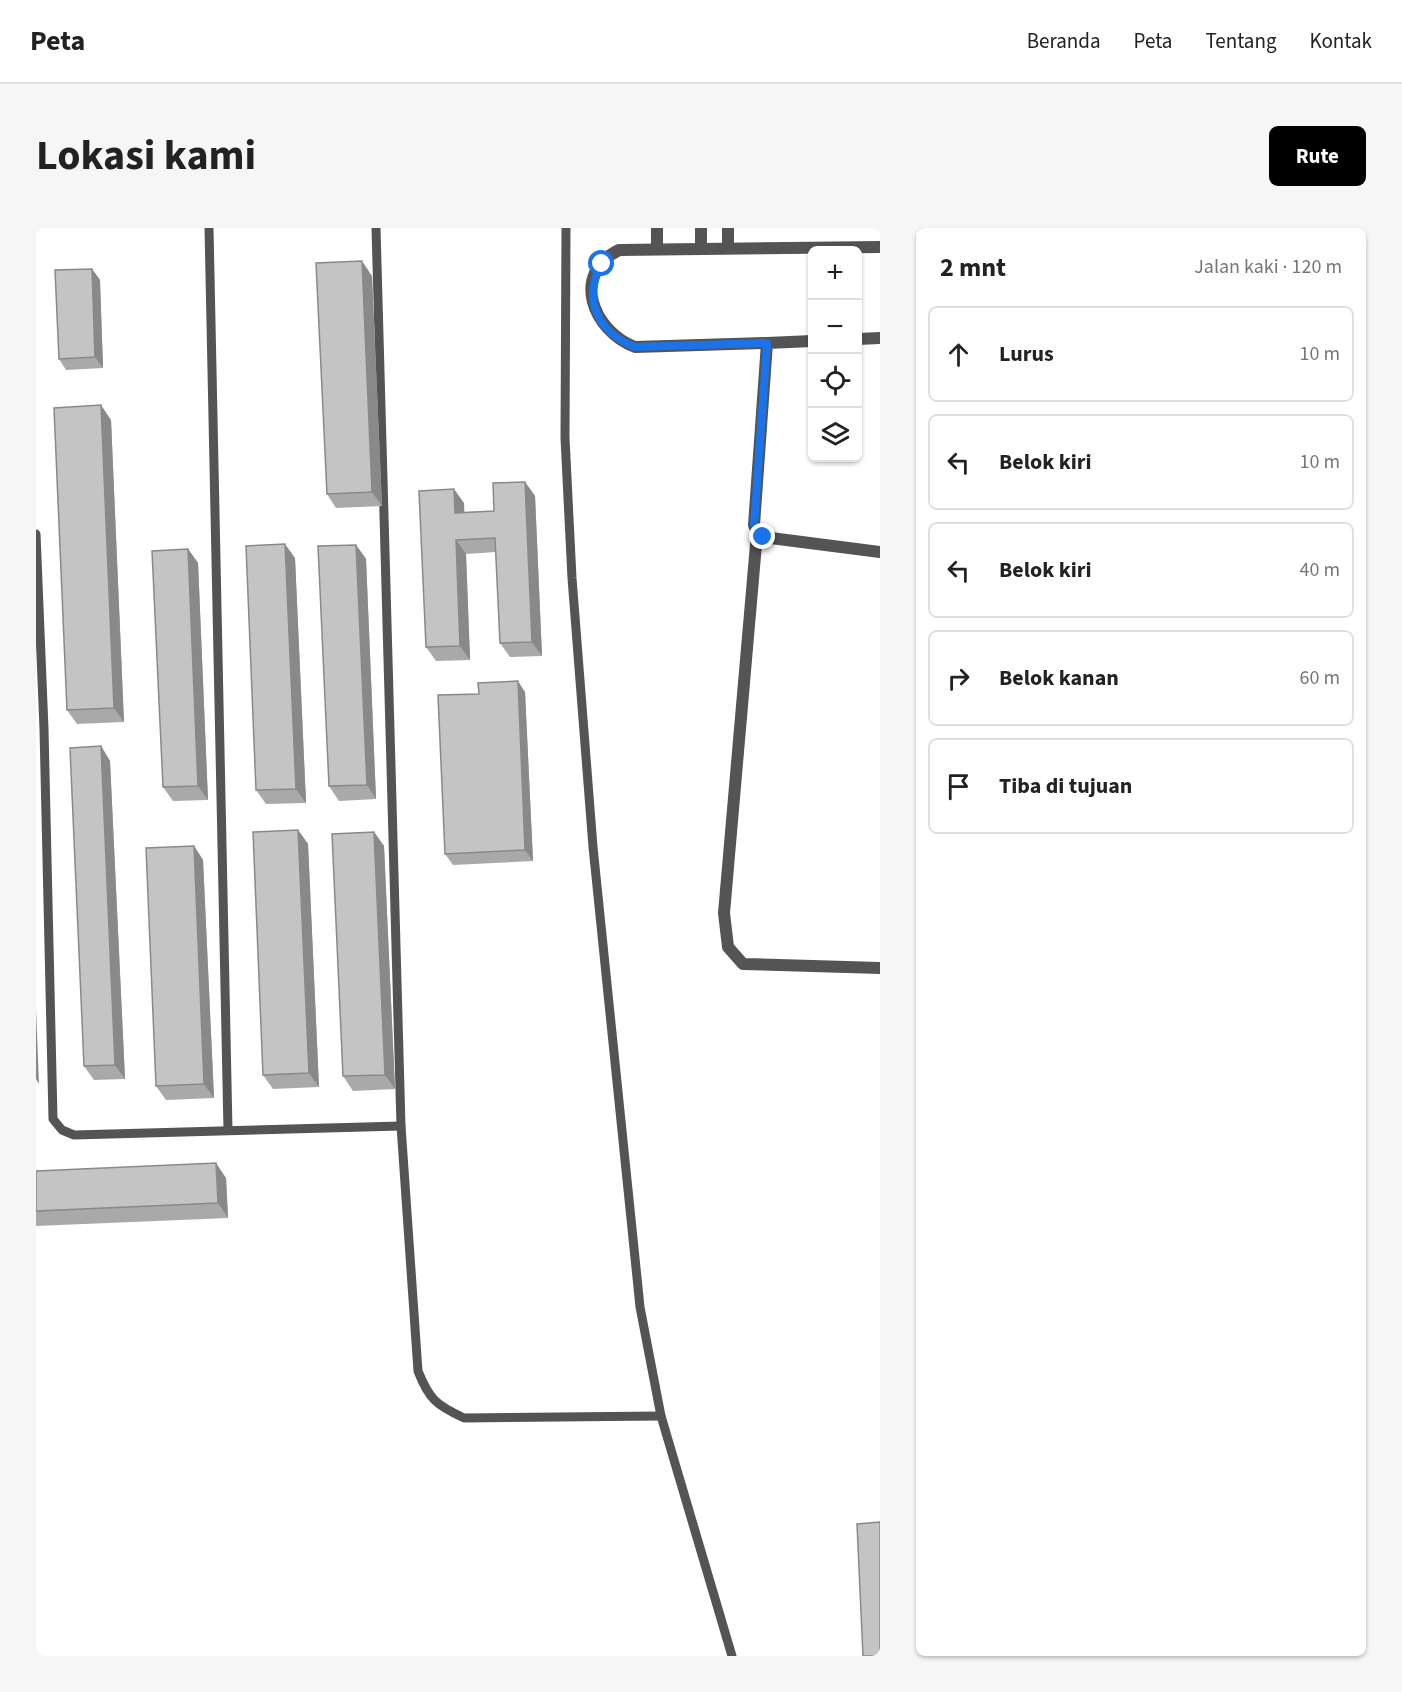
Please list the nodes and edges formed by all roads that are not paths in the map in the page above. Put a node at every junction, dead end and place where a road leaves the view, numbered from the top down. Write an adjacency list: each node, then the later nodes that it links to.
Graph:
1 (209, 228): 21 (lane)
2 (376, 228): 20 (lane)
3 (566, 228): 22 (lane)
4 (657, 228): 10 (street)
5 (701, 228): 8 (street)
6 (728, 228): 9 (street)
7 (880, 247): 9 (street)
8 (701, 248): 9 (street); 10 (street)
9 (728, 248)
10 (657, 249): 14 (street)
11 (880, 338): 12 (street)
12 (862, 339)
13 (808, 341): 14 (street)
14 (767, 343): 15 (street)
15 (757, 533): 17 (street); 19 (street)
16 (36, 534): 18 (lane)
17 (880, 552)
18 (40, 730): 21 (lane)
19 (880, 968)
20 (401, 1126): 21 (lane); 22 (lane)
21 (228, 1130)
22 (662, 1416): 23 (lane)
23 (732, 1656)

